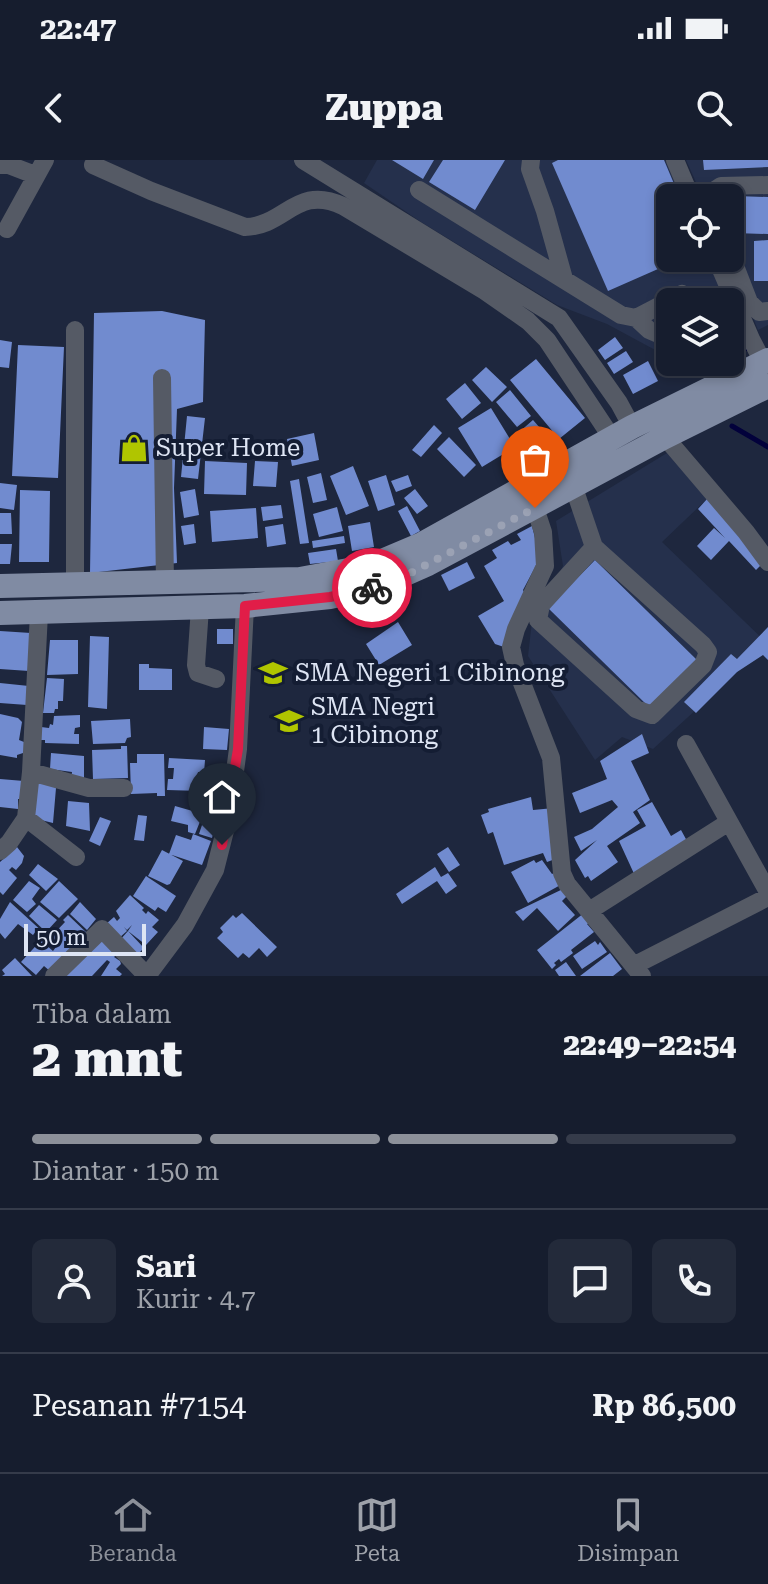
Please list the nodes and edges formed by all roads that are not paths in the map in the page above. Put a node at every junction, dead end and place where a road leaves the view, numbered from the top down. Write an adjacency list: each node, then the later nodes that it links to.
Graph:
1 (303, 160): 23 (street)
2 (531, 160): 14 (street)
3 (675, 160): 7 (street)
4 (0, 165): 6 (street)
5 (93, 165): 23 (street)
6 (40, 168): 11 (street)
7 (685, 184)
8 (768, 185): 9 (street)
9 (744, 186)
10 (419, 190): 14 (street)
11 (7, 215)
12 (722, 272): 20 (street)
13 (737, 272): 16 (street)
14 (564, 279): 17 (street)
15 (656, 307): 17 (street)
16 (768, 311)
17 (636, 318): 19 (street)
18 (75, 330): 30 (street)
19 (656, 333)
20 (762, 362): 24 (main road)
21 (706, 376): 23 (main road)
22 (162, 378): 29 (street)
23 (622, 432): 29 (main road)
24 (665, 437): 25 (main road); 28 (street)
25 (573, 485): 26 (main road); 27 (street)
26 (535, 508): 32 (main road); 45 (street)
27 (594, 547): 27 (street)
28 (768, 562)
29 (165, 583): 30 (main road)
30 (75, 585): 31 (main road)
31 (0, 586)
32 (245, 606): 33 (main road); 48 (street)
33 (200, 608): 35 (main road); 36 (street)
34 (0, 613): 35 (main road)
35 (39, 613): 38 (street)
36 (216, 679)
37 (686, 744): 41 (street)
38 (31, 772): 39 (street); 40 (street)
39 (124, 788)
40 (26, 818): 42 (street); 43 (street)
41 (729, 822): 44 (street); 45 (street)
42 (1, 851)
43 (76, 857)
44 (768, 894): 46 (street)
45 (589, 911): 46 (street)
46 (639, 971)
47 (54, 976): 48 (street)
48 (147, 976)

